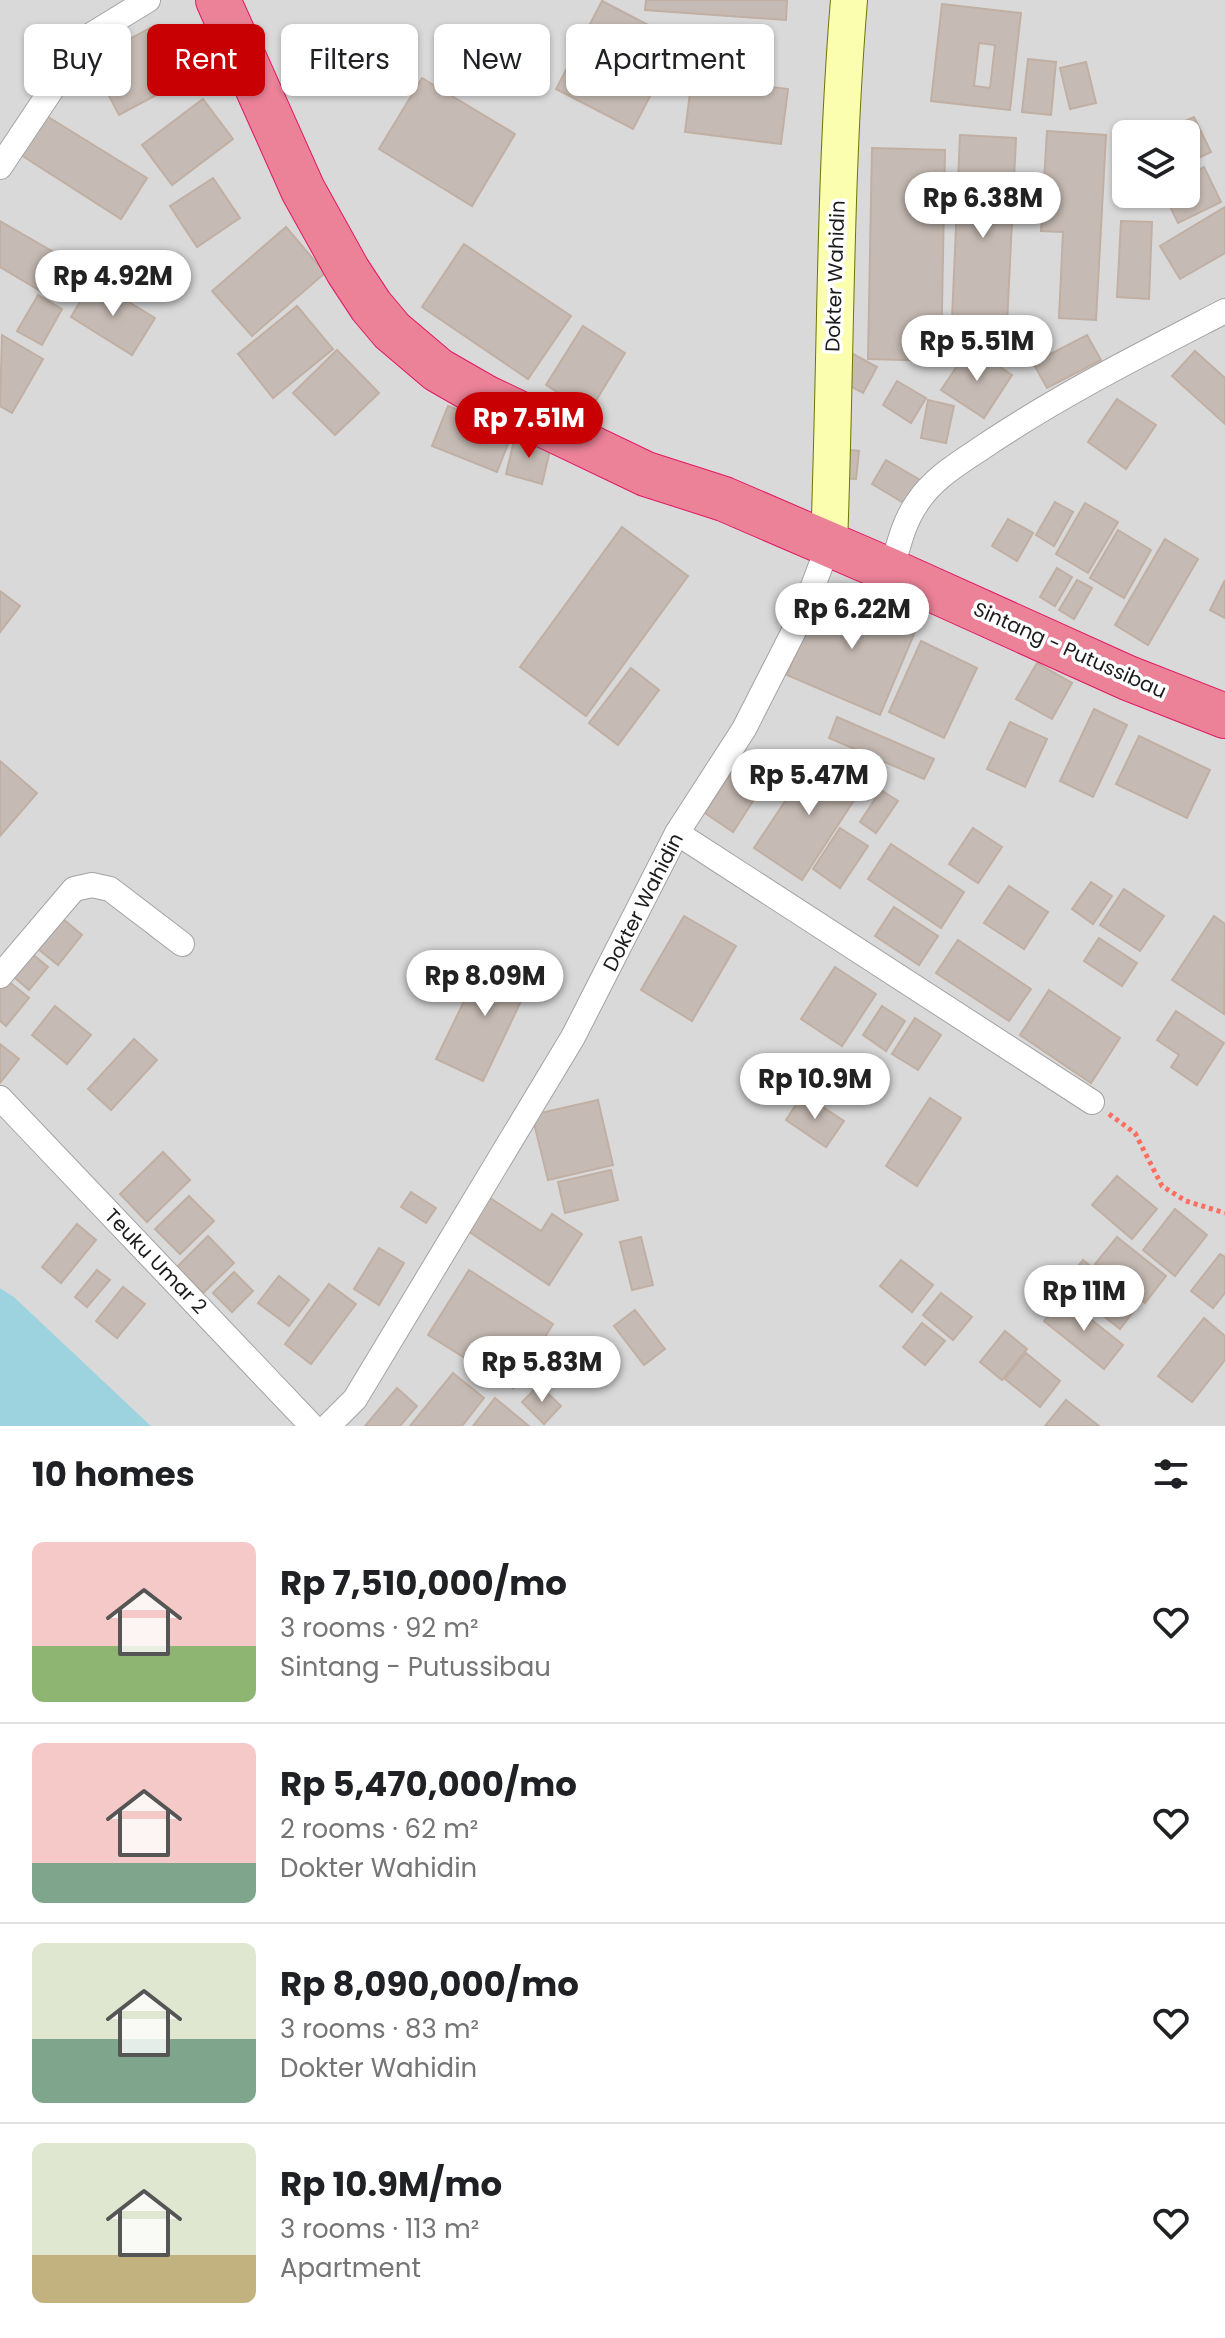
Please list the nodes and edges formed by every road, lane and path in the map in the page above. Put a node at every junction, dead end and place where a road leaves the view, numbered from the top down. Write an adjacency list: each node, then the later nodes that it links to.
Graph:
1 (148, 0): 4 (street)
2 (218, 0): 6 (highway, Sintang - Putussibau)
3 (849, 0): 6 (street, Dokter Wahidin)
4 (0, 167)
5 (1225, 311): 7 (street)
6 (829, 544): 7 (highway, Sintang - Putussibau); 9 (street, Dokter Wahidin)
7 (891, 571): 8 (highway, Sintang - Putussibau)
8 (1225, 716)
9 (677, 833): 13 (street); 16 (street, Dokter Wahidin)
10 (182, 944): 11 (street)
11 (0, 976)
12 (0, 1098): 15 (street, Teuku Umar 2)
13 (1092, 1102): 14 (path)
14 (1225, 1213)
15 (312, 1426)
16 (328, 1426)

